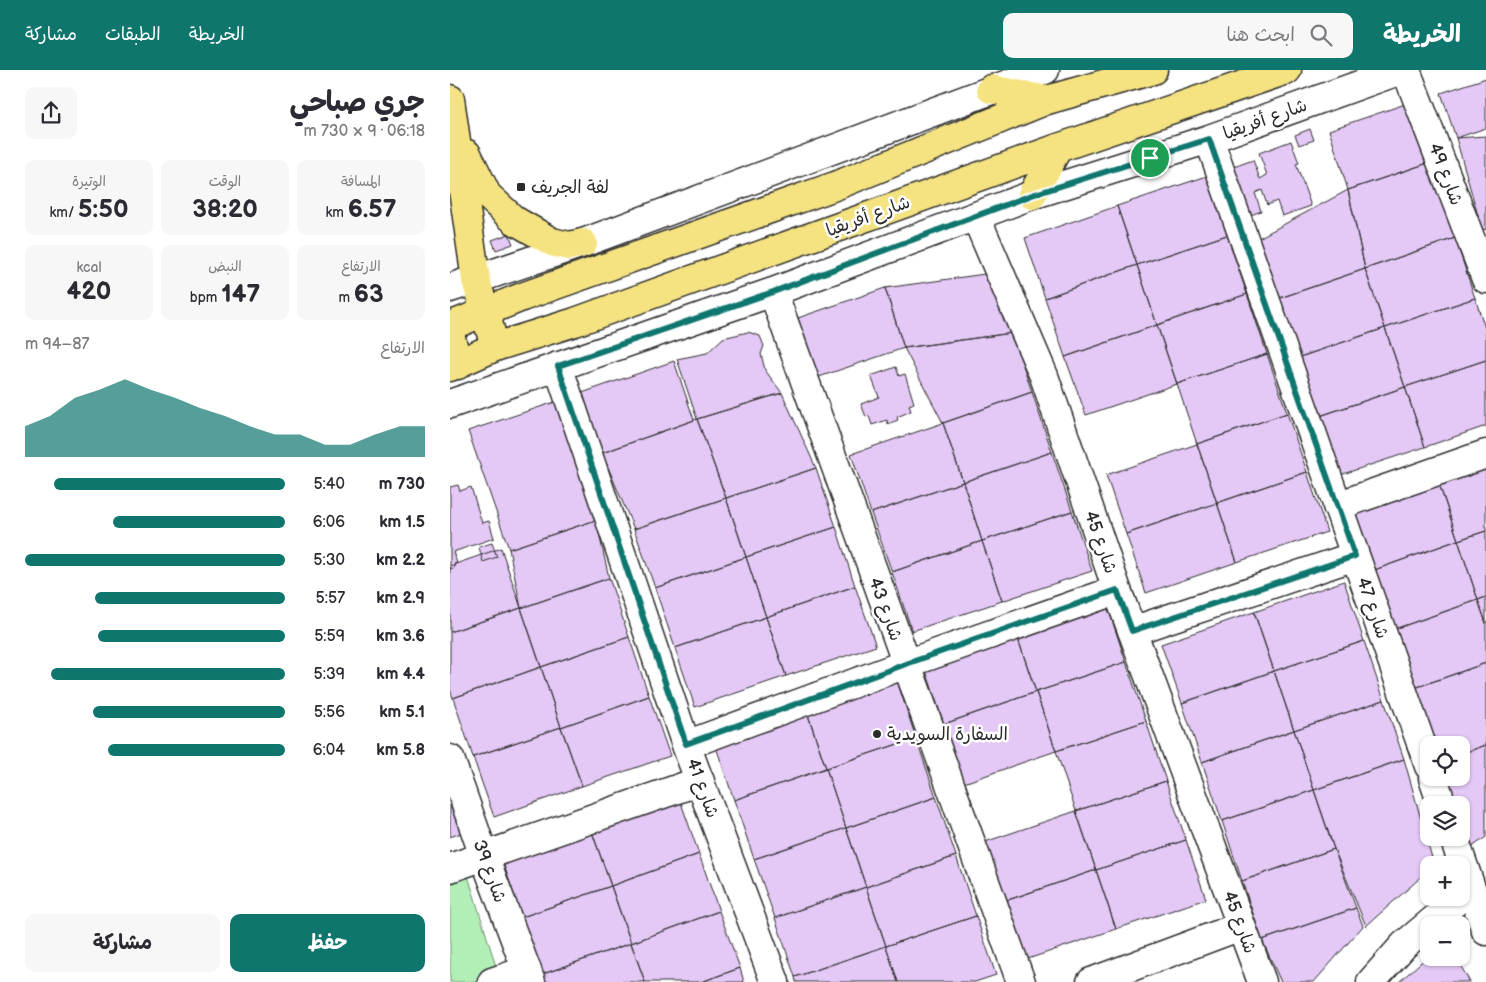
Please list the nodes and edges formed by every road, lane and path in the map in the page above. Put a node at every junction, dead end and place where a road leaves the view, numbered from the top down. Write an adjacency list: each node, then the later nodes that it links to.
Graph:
1 (1045, 70): 6 (street)
2 (1153, 70): 8 (main road)
3 (1288, 70): 11 (main road, شارع أفريقيا)
4 (1401, 70): 10 (street, شارع أفريقيا)
5 (1406, 70): 15 (street, شارع 49)
6 (991, 89): 8 (main road); 14 (street)
7 (450, 99): 9 (main road)
8 (1047, 100): 19 (main road)
9 (456, 131): 14 (main road); 16 (main road)
10 (1209, 139): 12 (street, شارع أفريقيا); 27 (street, شارع 47)
11 (1058, 148): 12 (main road); 22 (main road, شارع أفريقيا)
12 (1032, 195): 13 (street, شارع أفريقيا)
13 (976, 217): 18 (street, شارع أفريقيا); 29 (street, شارع 45)
14 (583, 243): 16 (street)
15 (1486, 279)
16 (476, 280): 17 (street); 19 (main road)
17 (450, 288)
18 (773, 292): 24 (street, شارع أفريقيا); 31 (street, شارع 43)
19 (486, 312): 20 (main road); 22 (main road)
20 (450, 326)
21 (450, 334): 23 (main road)
22 (495, 347): 23 (main road, شارع أفريقيا)
23 (454, 366)
24 (558, 366): 25 (street, شارع أفريقيا); 33 (street, شارع 41)
25 (450, 404)
26 (1486, 454): 27 (street)
27 (1337, 506): 28 (street, شارع 47)
28 (1355, 556): 30 (street); 32 (street, شارع 47)
29 (1117, 590): 30 (street, شارع 45); 31 (street)
30 (1132, 631): 40 (street, شارع 45)
31 (906, 664): 33 (street); 46 (street, شارع 43)
32 (1420, 740)
33 (686, 744): 35 (street, شارع 41)
34 (450, 759): 36 (street, شارع 39)
35 (700, 781): 36 (street); 45 (street, شارع 41)
36 (484, 856): 37 (street); 42 (street, شارع 39)
37 (450, 868)
38 (1470, 890): 41 (street)
39 (1451, 906): 49 (street)
40 (1241, 926): 43 (street); 48 (street, شارع 45)
41 (1486, 931)
42 (529, 976): 44 (street)
43 (1123, 976): 47 (street)
44 (492, 982)
45 (775, 982)
46 (1021, 982)
47 (1091, 982)
48 (1262, 982)
49 (1371, 982)

